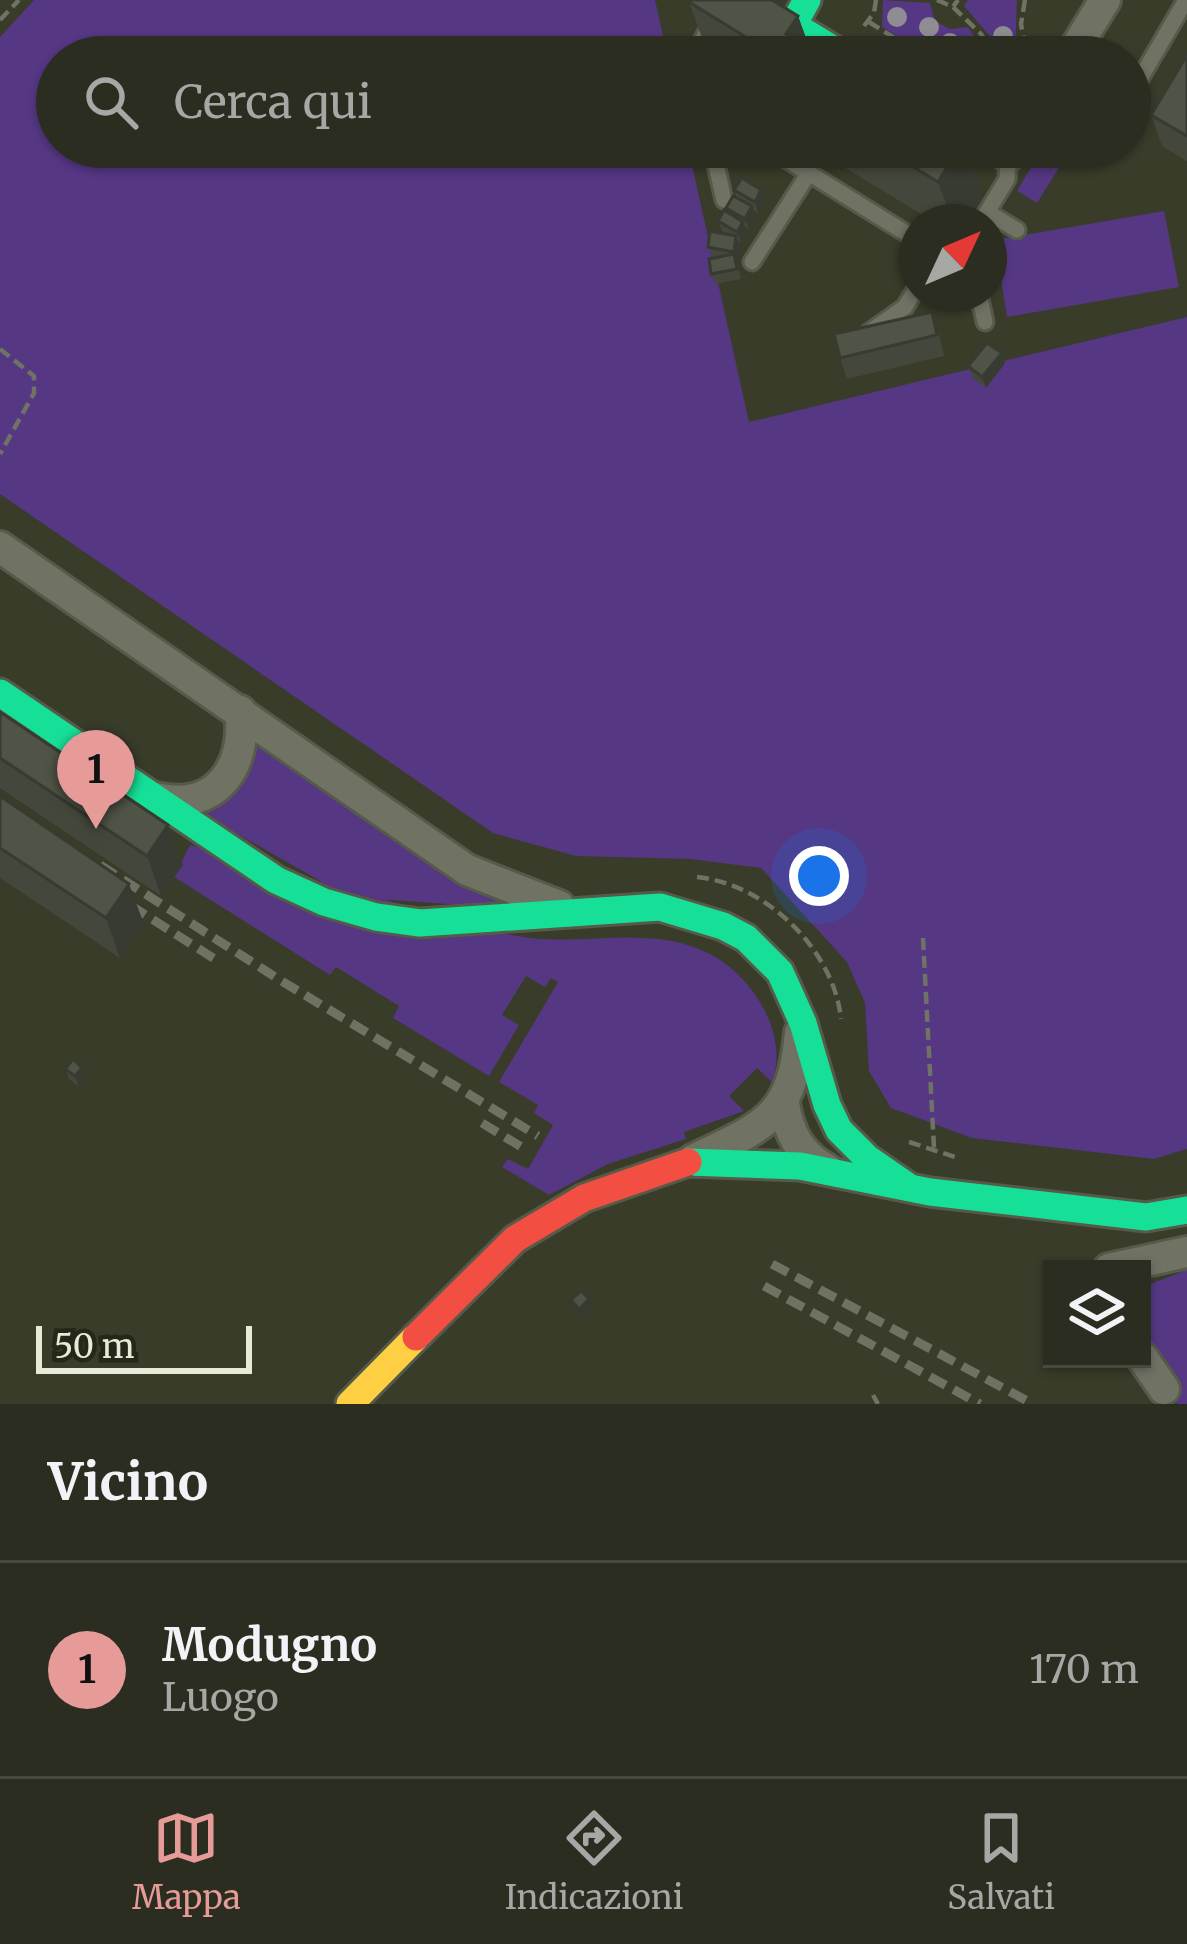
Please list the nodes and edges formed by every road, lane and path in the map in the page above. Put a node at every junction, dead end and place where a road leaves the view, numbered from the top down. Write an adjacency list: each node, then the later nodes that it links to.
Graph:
1 (19, 0): 11 (path)
2 (724, 0): 12 (lane)
3 (876, 0): 14 (path)
4 (937, 0): 9 (path)
5 (958, 0): 9 (path)
6 (1025, 0): 16 (path)
7 (1105, 0): 17 (street)
8 (1186, 0): 18 (lane)
9 (953, 8): 15 (path)
10 (794, 14): 13 (street)
11 (0, 20)
12 (704, 36)
13 (821, 36)
14 (891, 36)
15 (982, 36)
16 (1023, 36)
17 (1083, 36)
18 (1151, 60)
19 (717, 168): 23 (lane)
20 (800, 168): 22 (lane)
21 (1006, 168): 24 (lane)
22 (808, 173): 26 (lane); 28 (lane)
23 (724, 200)
24 (992, 204)
25 (1007, 226): 27 (lane)
26 (899, 229)
27 (1017, 230)
28 (752, 262)
29 (899, 311): 32 (lane)
30 (983, 312): 31 (lane)
31 (985, 322)
32 (854, 344)
33 (0, 349): 34 (path)
34 (0, 454)
35 (0, 547): 37 (street)
36 (0, 693): 38 (street)
37 (240, 711): 38 (street); 39 (street)
38 (150, 797): 39 (street)
39 (576, 912): 41 (street)
40 (923, 938): 47 (path)
41 (801, 1013): 42 (street); 43 (street)
42 (827, 1102): 44 (street); 47 (street)
43 (784, 1104): 44 (street); 45 (street)
44 (790, 1157): 45 (street); 46 (street)
45 (688, 1162): 54 (street, bridge)
46 (829, 1172): 47 (street)
47 (919, 1190): 48 (street)
48 (1187, 1210)
49 (1187, 1252): 50 (street)
50 (1150, 1260)
51 (1150, 1368): 52 (street)
52 (1164, 1389)
53 (873, 1395): 55 (path)
54 (350, 1404)
55 (878, 1404)

